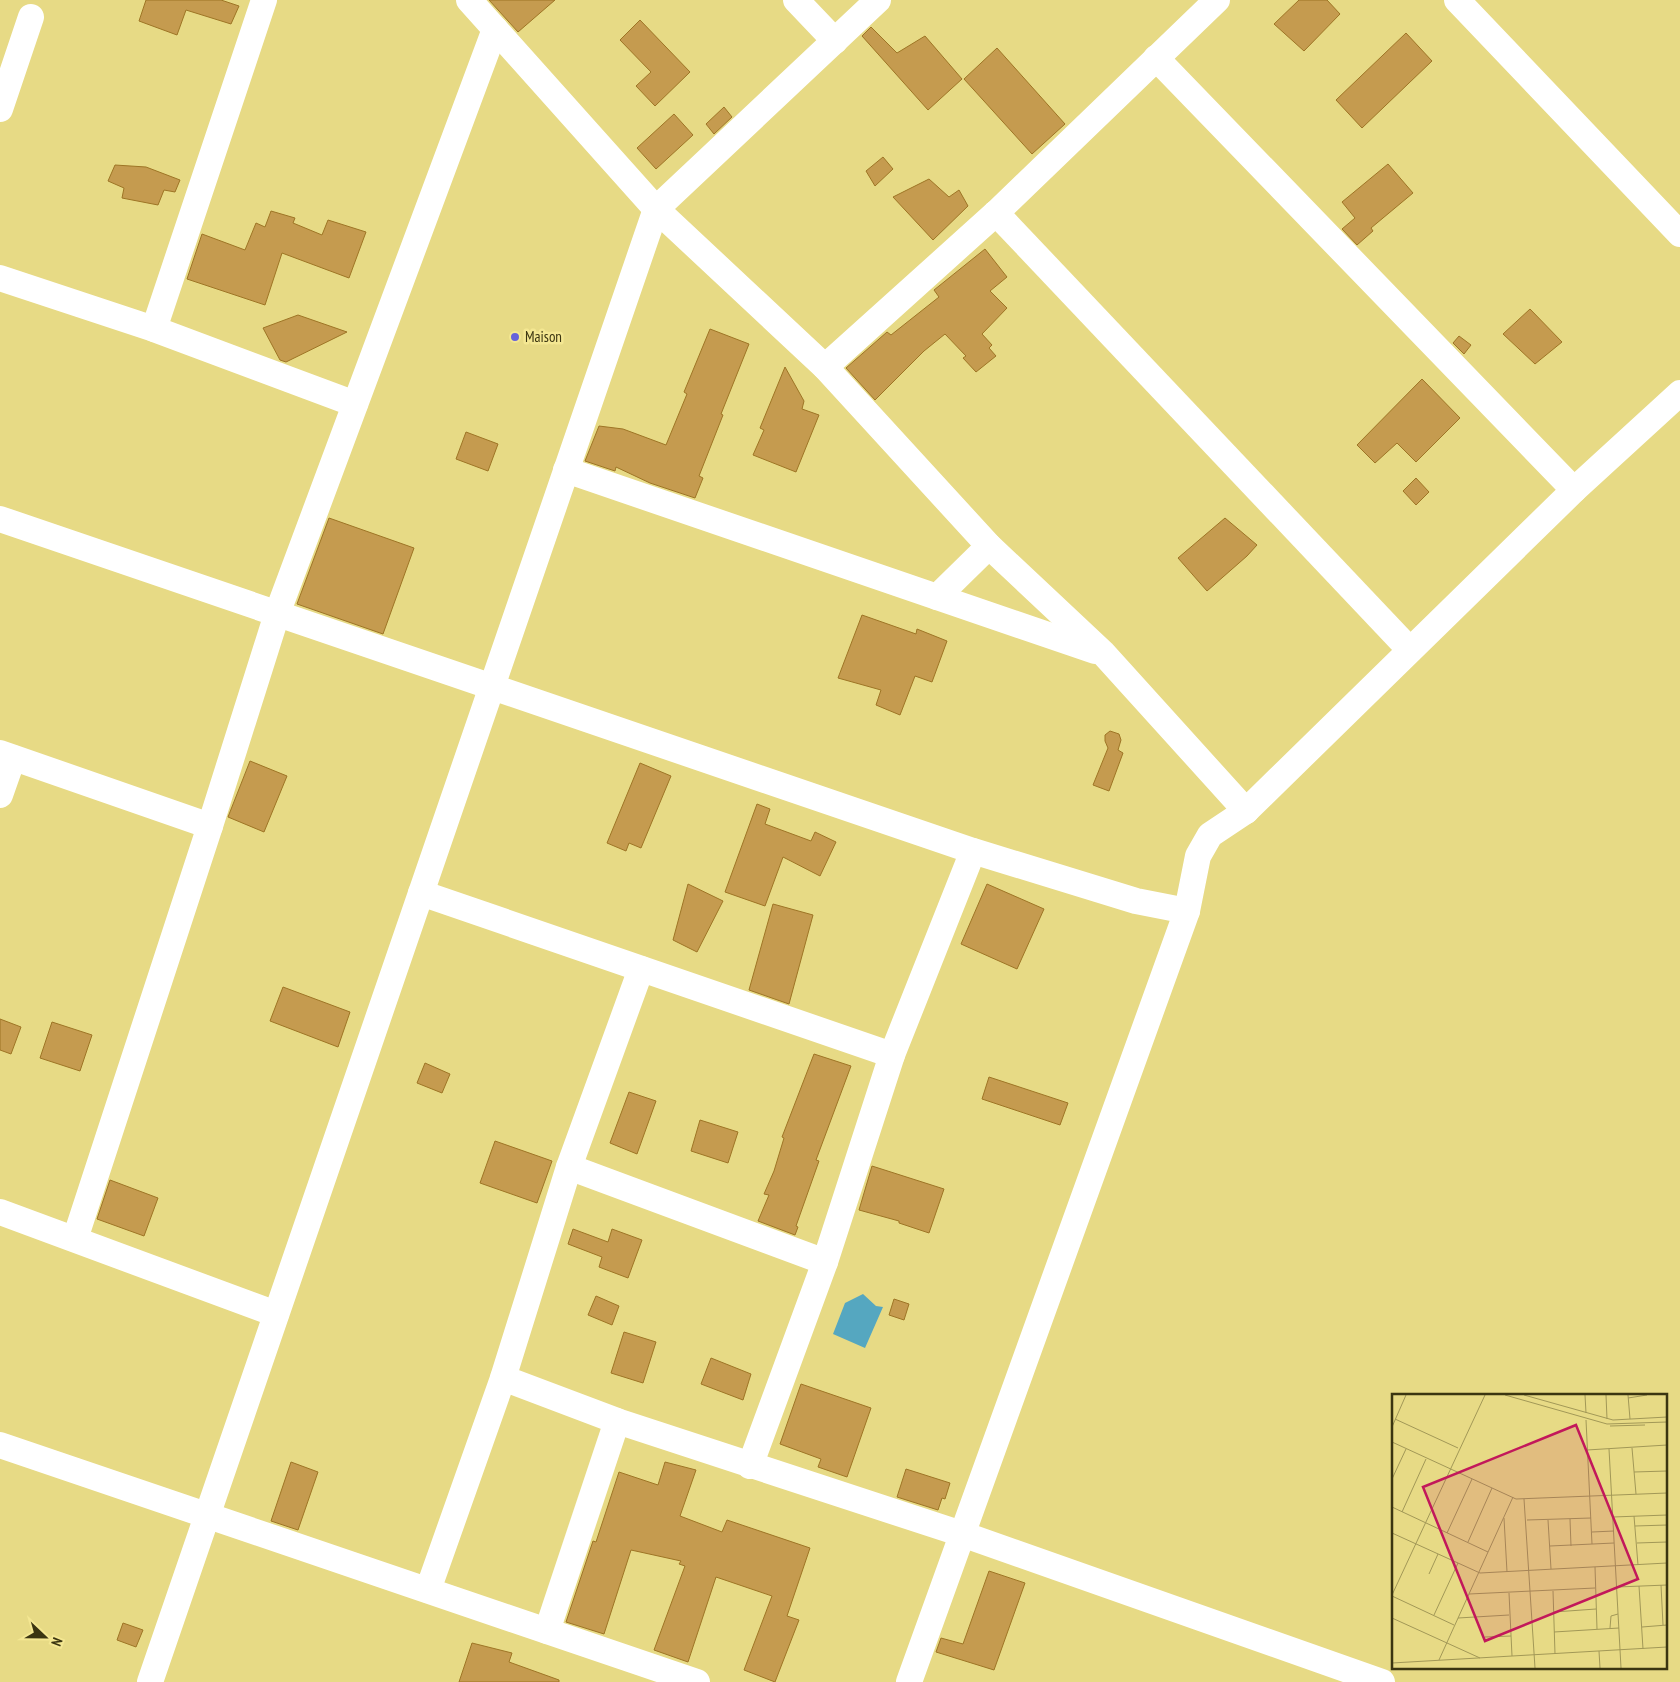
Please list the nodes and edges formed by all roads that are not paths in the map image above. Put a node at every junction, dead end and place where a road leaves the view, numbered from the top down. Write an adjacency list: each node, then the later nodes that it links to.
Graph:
1 (264, 0): 16 (street)
2 (470, 0): 8 (street)
3 (796, 0): 9 (street)
4 (878, 0): 9 (street)
5 (1217, 0): 10 (street)
6 (1457, 0): 14 (street)
7 (31, 17): 11 (street)
8 (495, 29): 12 (street); 19 (street)
9 (835, 41): 12 (street)
10 (1156, 58): 13 (street); 21 (street)
11 (0, 109)
12 (656, 209): 17 (street); 20 (street)
13 (996, 213): 17 (street); 26 (street)
14 (1680, 234)
15 (0, 278): 16 (street)
16 (154, 329): 19 (street)
17 (826, 367): 23 (street)
18 (1680, 393): 21 (street)
19 (355, 404): 25 (street)
20 (566, 470): 24 (street); 28 (street)
21 (1574, 490): 26 (street)
22 (0, 518): 25 (street)
23 (989, 546): 24 (street); 27 (street)
24 (937, 597): 27 (street)
25 (277, 614): 28 (street); 32 (street)
26 (1410, 650): 31 (street)
27 (1103, 653): 31 (street)
28 (491, 688): 33 (street); 34 (street)
29 (6, 756): 30 (street); 32 (street)
30 (0, 795)
31 (1246, 811): 35 (street)
32 (210, 826): 40 (street)
33 (973, 851): 35 (street); 37 (street)
34 (421, 893): 36 (street); 42 (street)
35 (1187, 912): 48 (street)
36 (641, 968): 37 (street); 38 (street)
37 (892, 1056): 41 (street)
38 (568, 1167): 41 (street); 43 (street)
39 (0, 1212): 40 (street)
40 (75, 1239): 42 (street)
41 (824, 1262): 46 (street)
42 (276, 1314): 47 (street)
43 (503, 1378): 44 (street); 49 (street)
44 (617, 1421): 46 (street); 50 (street)
45 (0, 1446): 47 (street)
46 (750, 1466): 48 (street)
47 (207, 1516): 49 (street); 52 (street)
48 (962, 1534): 53 (street); 54 (street)
49 (428, 1590): 50 (street)
50 (547, 1631): 51 (street)
51 (682, 1680)
52 (150, 1682)
53 (909, 1682)
54 (1382, 1682)

